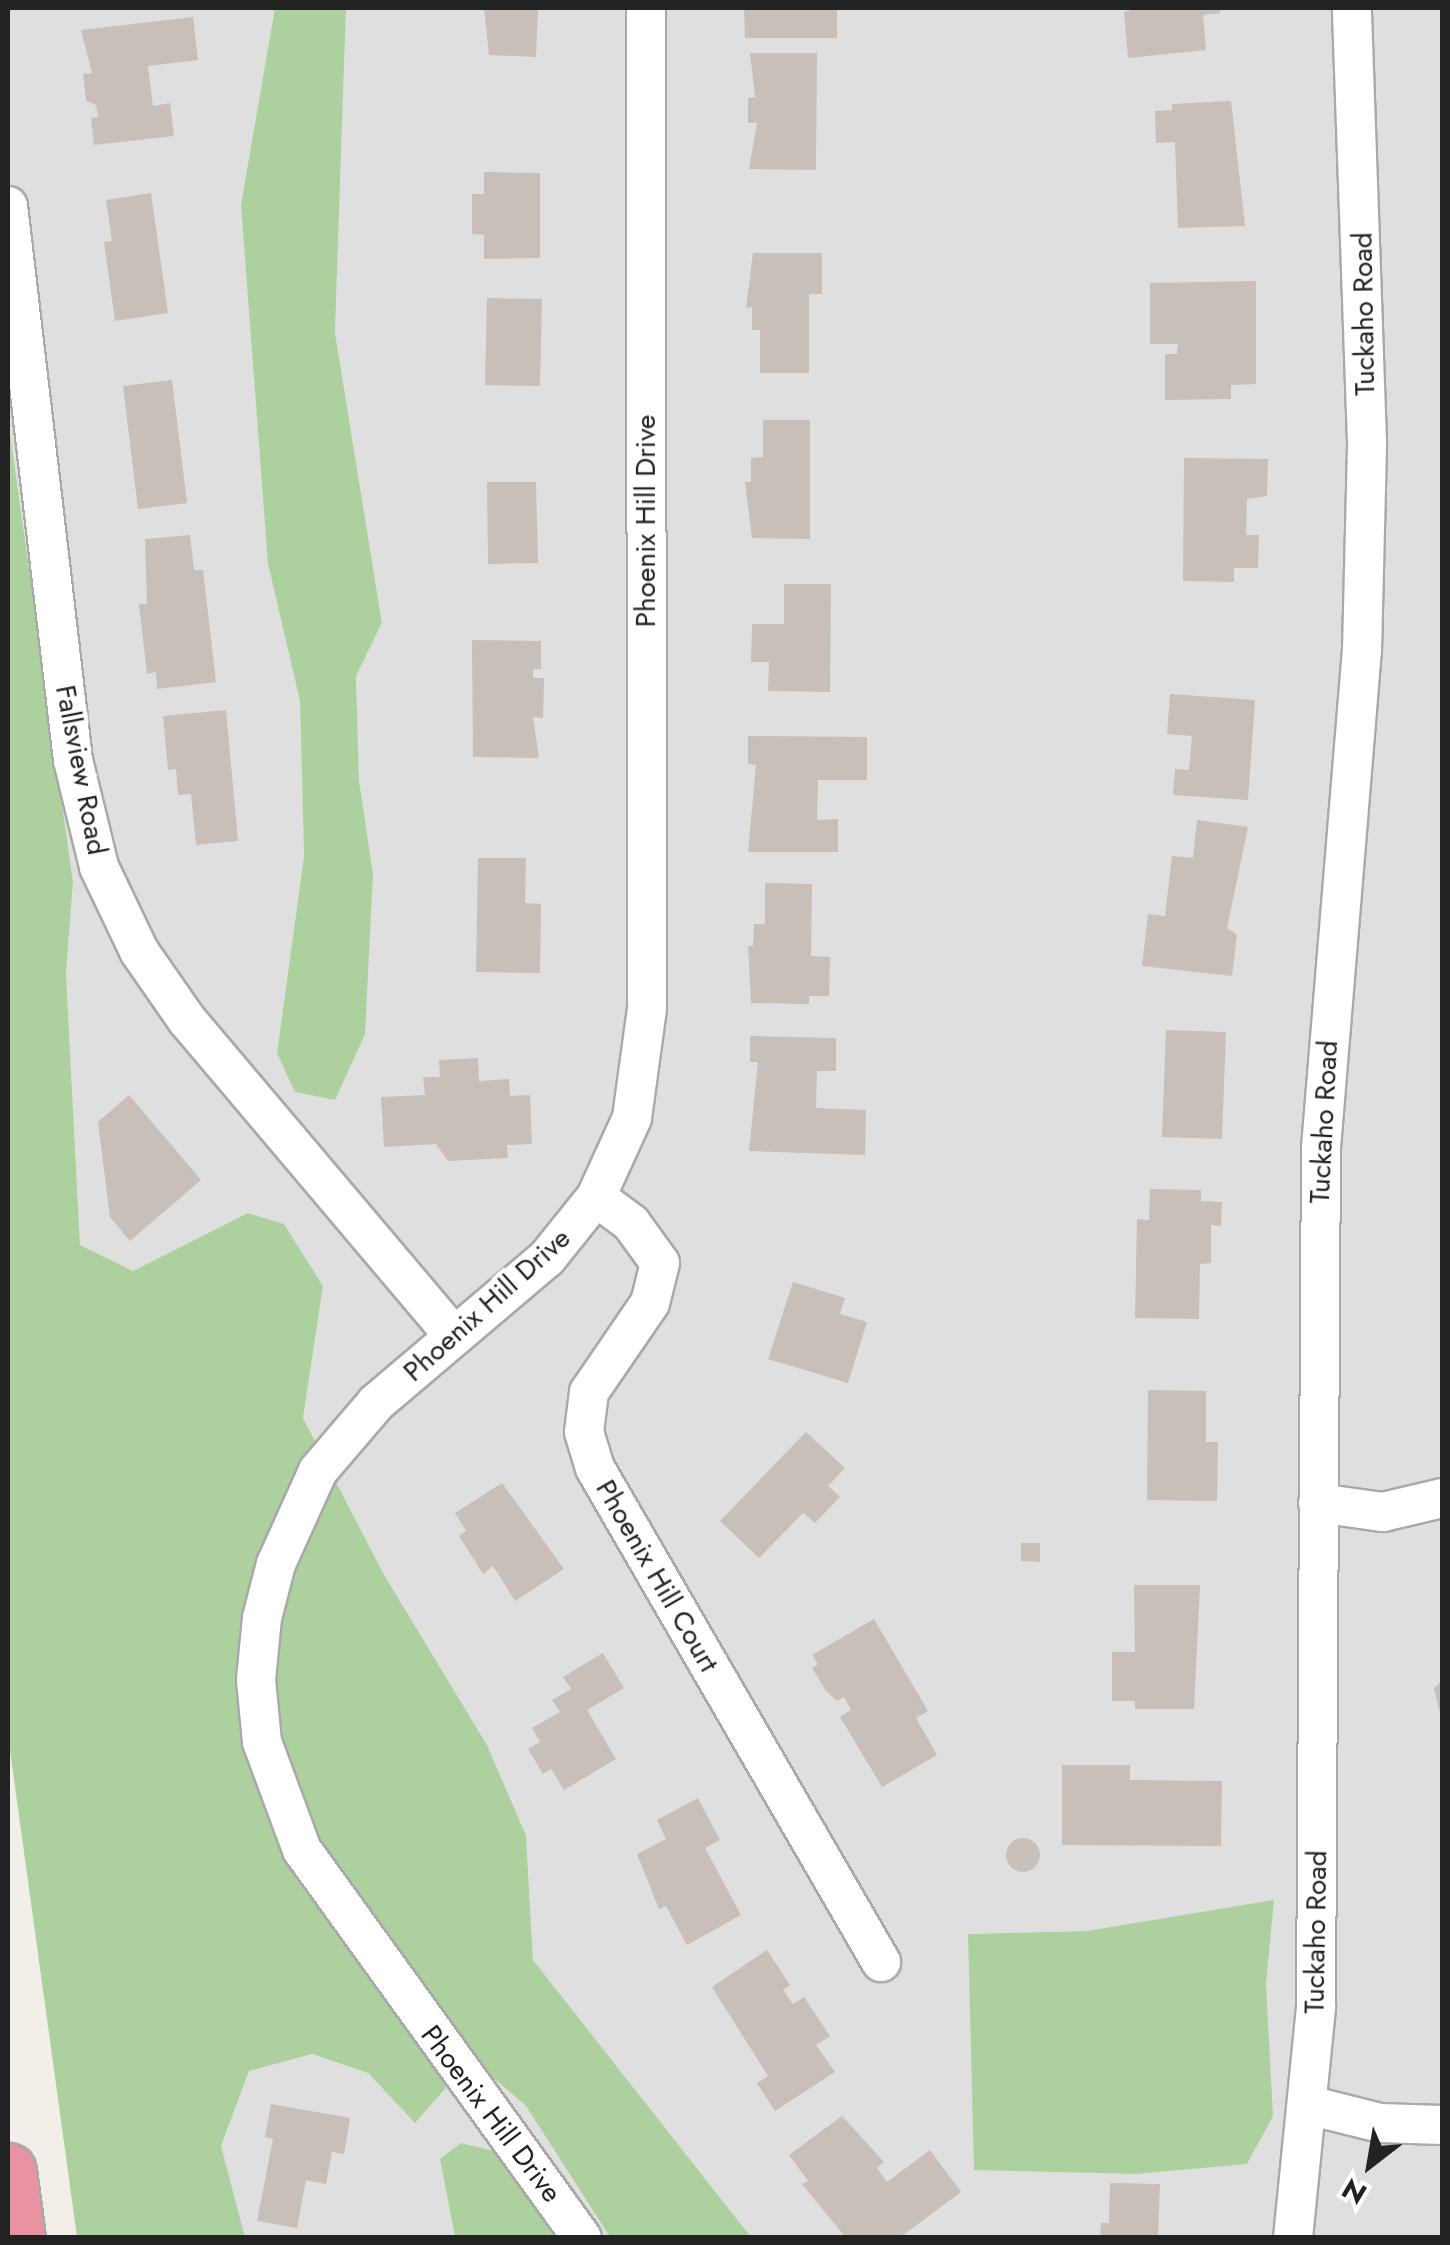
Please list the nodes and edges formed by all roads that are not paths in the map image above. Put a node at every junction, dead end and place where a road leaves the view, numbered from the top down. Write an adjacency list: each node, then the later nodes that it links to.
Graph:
1 (646, 8): 4 (street, Phoenix Hill Drive)
2 (1352, 8): 7 (street, Tuckaho Road)
3 (8, 206): 5 (street, Fallsview Road)
4 (596, 1197): 5 (street, Phoenix Hill Drive); 8 (street, Phoenix Hill Court)
5 (454, 1336): 13 (street, Phoenix Hill Drive)
6 (1442, 1498): 7 (street)
7 (1318, 1504): 9 (street, Tuckaho Road)
8 (881, 1962)
9 (1308, 2104): 10 (street); 14 (street, Tuckaho Road)
10 (1442, 2125)
11 (8, 2171): 12 (highway)
12 (17, 2238)
13 (582, 2238)
14 (1292, 2238)

